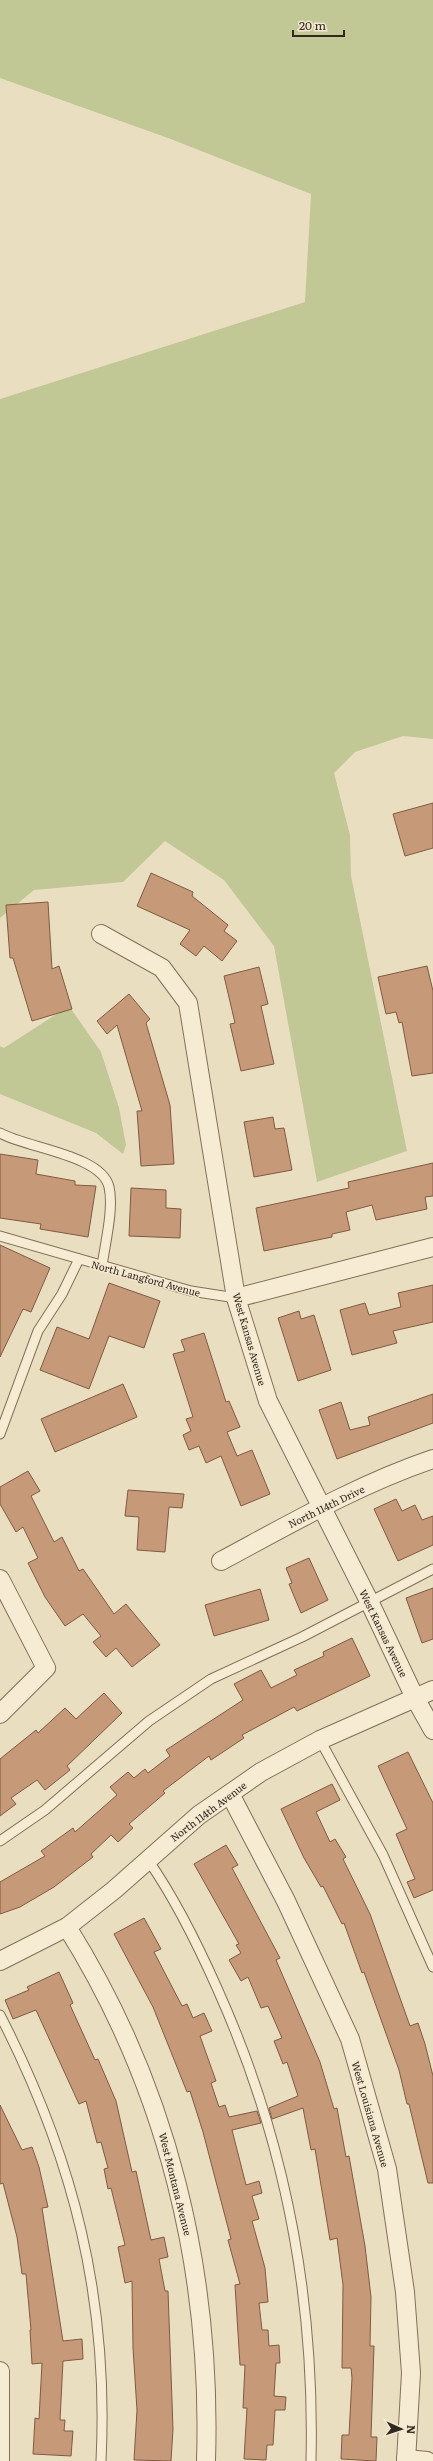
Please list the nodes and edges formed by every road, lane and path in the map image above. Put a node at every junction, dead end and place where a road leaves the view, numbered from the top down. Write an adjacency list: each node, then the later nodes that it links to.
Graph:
1 (101, 934): 7 (street, West Kansas Avenue)
2 (0, 1133): 6 (lane)
3 (0, 1236): 5 (lane, North Langford Avenue)
4 (433, 1247): 7 (street, North Langford Avenue)
5 (79, 1259): 6 (lane, North Langford Avenue); 8 (lane)
6 (102, 1266): 7 (lane, North Langford Avenue)
7 (236, 1298): 10 (street, West Kansas Avenue)
8 (0, 1434)
9 (433, 1459): 10 (street, North 114th Drive)
10 (322, 1507): 11 (street, North 114th Drive); 14 (street, West Kansas Avenue)
11 (222, 1561)
12 (433, 1569): 14 (lane)
13 (0, 1579): 17 (street)
14 (369, 1601): 16 (street, West Kansas Avenue); 21 (lane)
15 (433, 1690): 16 (street, North 114th Avenue)
16 (415, 1698): 18 (street, West Kansas Avenue); 19 (street, North 114th Avenue)
17 (0, 1714)
18 (433, 1730)
19 (320, 1740): 20 (street, North 114th Avenue); 25 (lane)
20 (230, 1794): 22 (street, North 114th Avenue); 29 (street, West Louisiana Avenue)
21 (0, 1840)
22 (148, 1860): 23 (street, North 114th Avenue); 33 (lane)
23 (68, 1927): 24 (street, North 114th Avenue); 32 (street, West Montana Avenue)
24 (0, 1961)
25 (433, 1967)
26 (0, 2015): 31 (lane)
27 (0, 2371): 28 (street)
28 (1, 2439): 30 (street)
29 (406, 2460): 34 (street)
30 (0, 2461)
31 (101, 2461)
32 (206, 2461)
33 (311, 2461)
34 (427, 2461)

